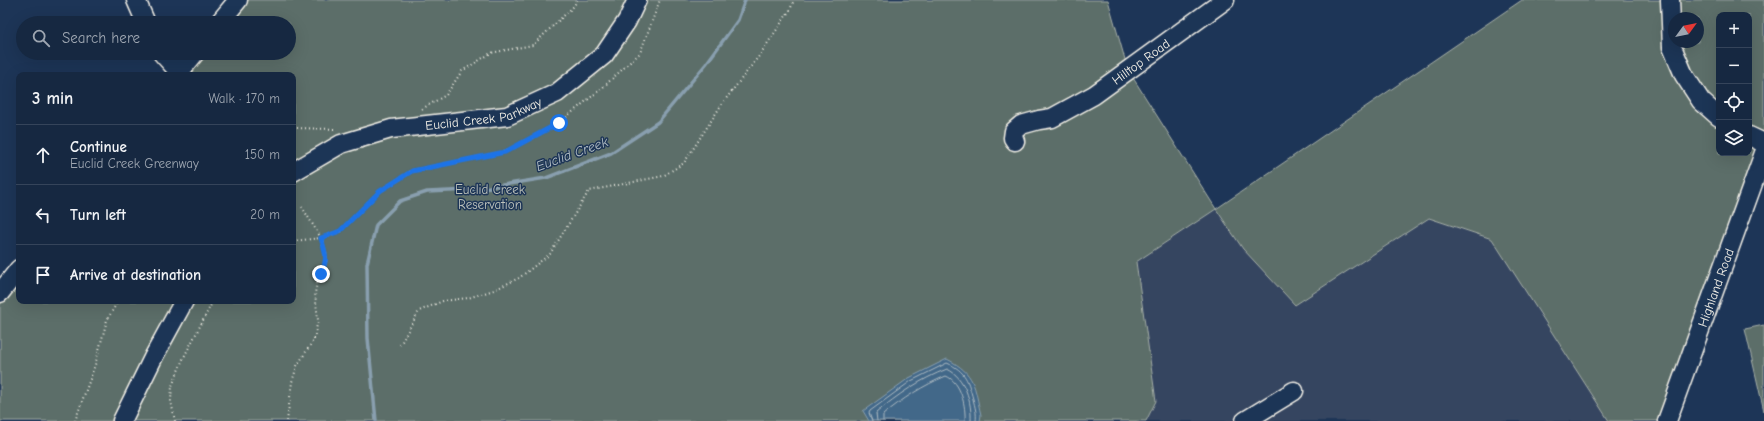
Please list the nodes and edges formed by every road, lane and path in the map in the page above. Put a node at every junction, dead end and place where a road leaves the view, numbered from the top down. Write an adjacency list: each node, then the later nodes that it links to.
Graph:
1 (136, 0): 9 (street)
2 (238, 0): 10 (street)
3 (577, 0): 15 (path)
4 (637, 0): 23 (street, Euclid Creek Parkway)
5 (660, 0): 25 (path)
6 (794, 0): 32 (path)
7 (1225, 0): 20 (street, Hilltop Road)
8 (1670, 0): 16 (street)
9 (143, 16)
10 (225, 16)
11 (167, 60): 13 (street)
12 (189, 60): 14 (street)
13 (176, 72)
14 (180, 72)
15 (420, 111)
16 (1716, 114)
17 (296, 128): 18 (path)
18 (340, 129)
19 (1752, 137): 21 (street)
20 (1014, 142)
21 (1764, 143)
22 (1764, 153): 39 (street, Highland Road)
23 (296, 170)
24 (302, 207): 25 (path)
25 (321, 238): 26 (path); 37 (path)
26 (296, 241)
27 (16, 273): 28 (street)
28 (0, 293)
29 (116, 304): 34 (path)
30 (182, 304): 35 (street)
31 (211, 304): 36 (path)
32 (400, 345)
33 (1294, 391): 38 (street)
34 (75, 421)
35 (122, 421)
36 (175, 421)
37 (287, 421)
38 (1245, 421)
39 (1667, 421)

